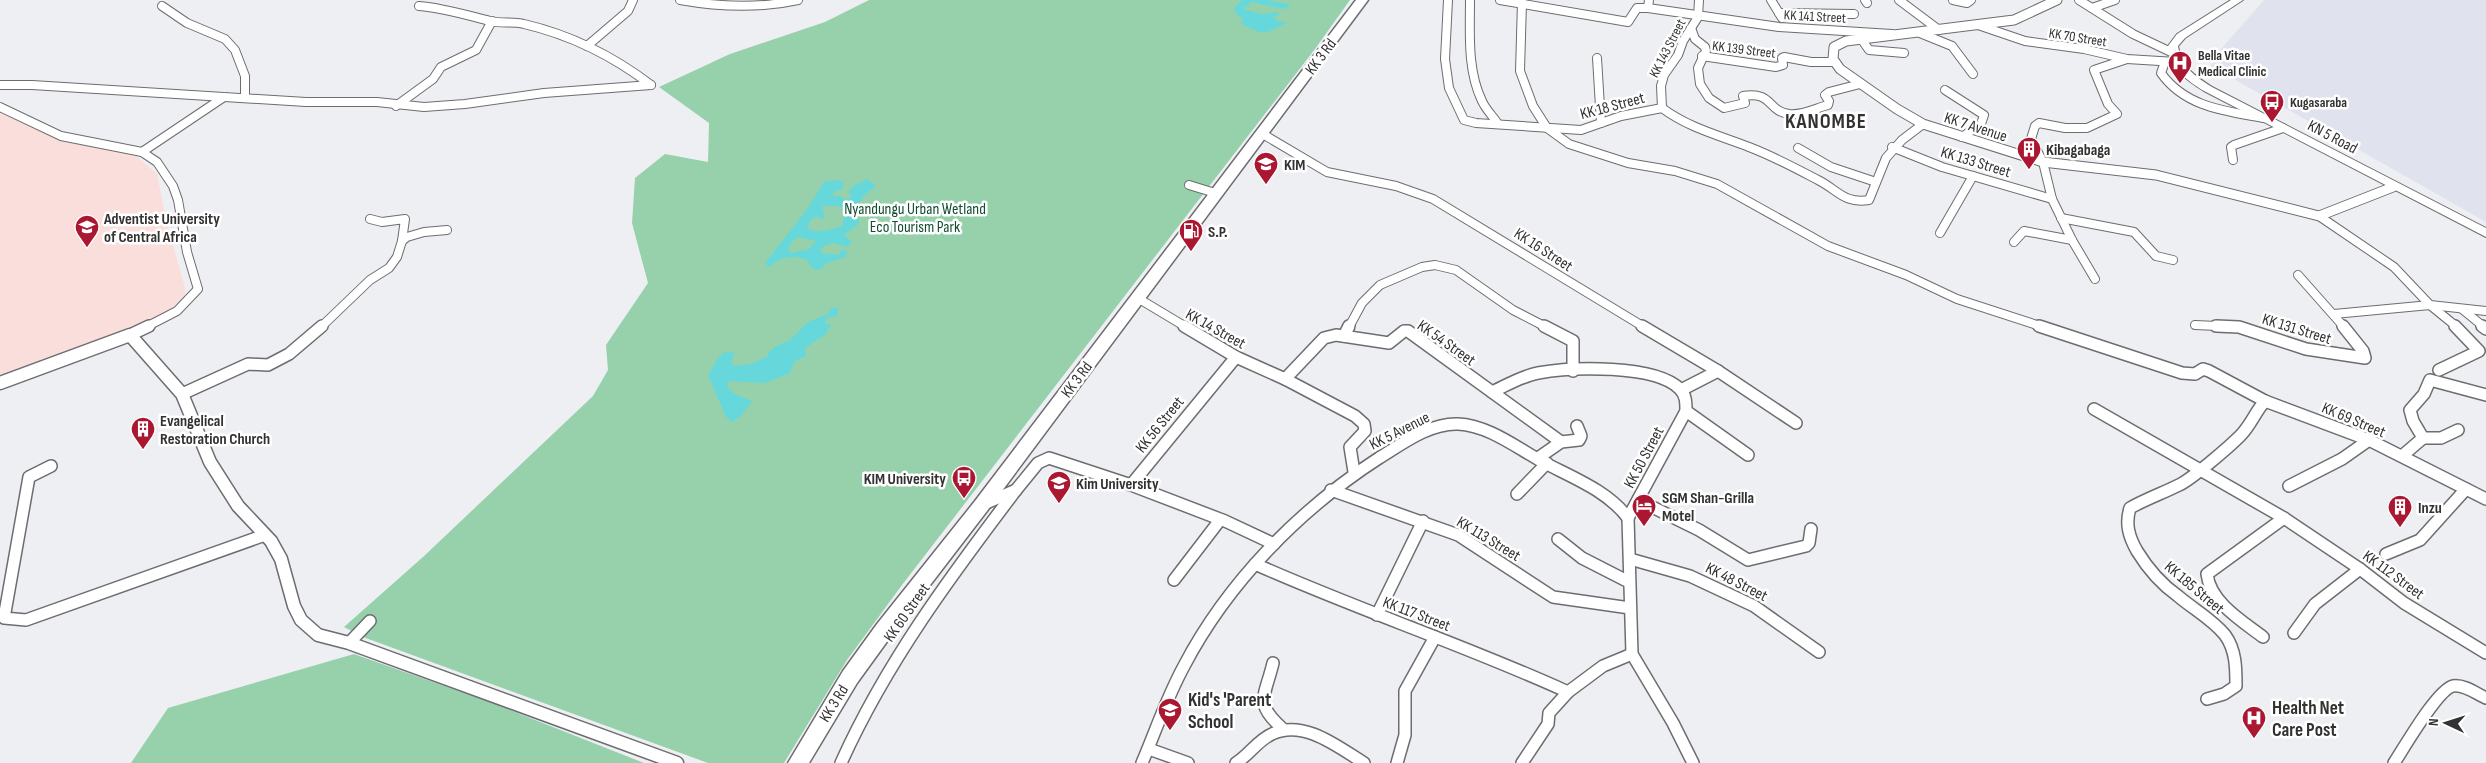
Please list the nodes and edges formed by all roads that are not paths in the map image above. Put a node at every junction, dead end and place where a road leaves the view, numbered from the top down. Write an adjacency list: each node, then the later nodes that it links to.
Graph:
1 (633, 0): 33 (street)
2 (680, 0): 3 (street)
3 (798, 0)
4 (1362, 0): 55 (highway, KK 3 Rd)
5 (1448, 0): 51 (street, KK 18 Street)
6 (1470, 0): 51 (street)
7 (1500, 0): 17 (street)
8 (1700, 0): 24 (street, KK 143 Street)
9 (1771, 0): 22 (street)
10 (1899, 0): 29 (street)
11 (1953, 0): 12 (street)
12 (1971, 0)
13 (2057, 0): 26 (street)
14 (2079, 0): 21 (street)
15 (2115, 0): 21 (street)
16 (2238, 0): 38 (main road)
17 (1522, 2): 18 (street); 53 (street)
18 (1648, 4): 24 (street, KK 141 Street)
19 (162, 6): 45 (street)
20 (419, 6): 25 (street)
21 (2092, 8): 38 (street)
22 (1779, 13): 23 (street); 28 (street)
23 (1854, 14)
24 (1698, 17): 27 (street, KK 143 Street); 28 (street, KK 141 Street)
25 (492, 21): 33 (street); 46 (street)
26 (1978, 25): 29 (street); 37 (street, KK 70 Street)
27 (1691, 28): 35 (street); 48 (street, KK 143 Street)
28 (1788, 28): 31 (street, KK 141 Street)
29 (1939, 30): 30 (street)
30 (1920, 33): 31 (street); 40 (street)
31 (1901, 36): 32 (street)
32 (1862, 40): 34 (street); 39 (street)
33 (587, 46): 46 (street)
34 (1904, 53)
35 (1702, 56): 39 (street, KK 139 Street); 41 (street)
36 (1597, 58): 50 (street)
37 (2127, 59): 38 (street, KK 70 Street); 61 (street)
38 (2171, 59): 49 (main road, KN 5 Road); 49 (street)
39 (1834, 62): 41 (street, KK 7 Avenue)
40 (1973, 74)
41 (1860, 84): 52 (street, KK 7 Avenue)
42 (0, 85): 44 (street)
43 (1945, 90): 56 (street)
44 (224, 97): 45 (street); 59 (street)
45 (245, 98): 46 (street)
46 (396, 106)
47 (0, 107): 59 (street)
48 (1662, 108): 50 (street, KK 18 Street); 63 (street, KK 18 Street)
49 (2264, 118): 54 (main road, KN 5 Road)
50 (1601, 123): 53 (street, KK 18 Street)
51 (1498, 124): 53 (street, KK 18 Street)
52 (1923, 124): 56 (street, KK 7 Avenue); 57 (street)
53 (1547, 128): 101 (street, KK 69 Street)
54 (2283, 128): 60 (street); 65 (main road, KN 5 Road)
55 (1261, 133): 66 (highway, KK 3 Rd); 94 (street, KK 16 Street)
56 (1962, 137): 61 (street, KK 7 Avenue)
57 (1892, 147): 62 (street, KK 133 Street); 63 (street)
58 (1798, 148): 63 (street)
59 (142, 152): 89 (street)
60 (2234, 160)
61 (2043, 162): 67 (street); 68 (street, KK 7 Avenue)
62 (1973, 176): 67 (street, KK 133 Street); 73 (street)
63 (1876, 182)
64 (1189, 185): 66 (street)
65 (2393, 187): 68 (street); 74 (main road, KN 5 Road)
66 (1216, 193): 82 (highway, KK 3 Rd)
67 (2052, 199): 69 (street)
68 (2319, 216): 83 (street)
69 (2061, 218): 76 (street); 79 (street)
70 (370, 219): 71 (street)
71 (406, 221): 75 (street); 77 (street)
72 (447, 230): 75 (street)
73 (1940, 233)
74 (2486, 233)
75 (413, 234): 77 (street)
76 (2072, 240): 78 (street); 81 (street)
77 (402, 241): 99 (street)
78 (2014, 242)
79 (2173, 260)
80 (2298, 275): 86 (street, KK 131 Street)
81 (2095, 279)
82 (1136, 297): 91 (street, KK 14 Street); 124 (highway, KK 3 Rd)
83 (2430, 305): 84 (street, KK 131 Street); 86 (street, KK 131 Street); 92 (street)
84 (2462, 309): 85 (street, KK 131 Street); 88 (street)
85 (2486, 311)
86 (2334, 314): 87 (street, KK 131 Street)
87 (2195, 325)
88 (2486, 329)
89 (130, 336): 96 (street); 99 (street)
90 (1344, 336): 93 (street); 95 (street, KK 54 Street); 98 (street, KK 54 Street)
91 (1236, 357): 95 (street, KK 14 Street); 116 (street, KK 56 Street)
92 (2439, 370)
93 (1573, 371): 97 (street); 98 (street)
94 (1718, 372): 97 (street); 104 (street, KK 16 Street)
95 (1285, 379): 115 (street)
96 (0, 383)
97 (1681, 390): 103 (street)
98 (1492, 392): 109 (street, KK 54 Street)
99 (182, 394): 130 (street)
100 (2486, 395): 107 (street)
101 (2265, 401): 108 (street, KK 69 Street); 114 (street, KK 185 Street)
102 (2094, 409): 114 (street, KK 112 Street)
103 (1686, 411): 110 (street); 123 (street, KK 50 Street)
104 (1796, 422)
105 (1577, 426): 109 (street)
106 (2458, 430): 107 (street)
107 (2423, 438): 111 (street)
108 (2369, 440): 111 (street, KK 69 Street); 117 (street)
109 (1561, 442): 112 (street)
110 (1748, 455)
111 (2402, 456): 118 (street, KK 69 Street)
112 (1542, 461): 115 (street, KK 5 Avenue); 121 (street); 125 (street, KK 5 Avenue)
113 (51, 466): 130 (street)
114 (2199, 469): 126 (street, KK 112 Street); 151 (street, KK 185 Street)
115 (1354, 472): 120 (street, KK 5 Avenue)
116 (1131, 485): 119 (street, KK 60 Street); 127 (street)
117 (2289, 486)
118 (2466, 489): 122 (street, KK 69 Street); 133 (street)
119 (1016, 490): 124 (street); 157 (street, KK 60 Street)
120 (1331, 490): 128 (street, KK 113 Street); 132 (street, KK 5 Avenue)
121 (1517, 494)
122 (2486, 499)
123 (1638, 500): 125 (street, KK 50 Street); 129 (street)
124 (981, 506): 156 (highway, KK 3 Rd)
125 (1628, 518): 134 (street)
126 (2284, 518): 136 (street, KK 112 Street); 144 (street)
127 (1220, 520): 132 (street); 137 (street)
128 (1423, 521): 139 (street, KK 113 Street); 140 (street)
129 (1811, 529)
130 (264, 535): 145 (street)
131 (1558, 539): 138 (street)
132 (1274, 544): 135 (street, KK 5 Avenue)
133 (2386, 554)
134 (1630, 559): 138 (street); 146 (street, KK 48 Street)
135 (1255, 564): 140 (street, KK 117 Street); 154 (street, KK 5 Avenue)
136 (2360, 569): 142 (street); 147 (street, KK 112 Street)
137 (1174, 580)
138 (1629, 582): 139 (street)
139 (1630, 608): 148 (street)
140 (1377, 615): 143 (street, KK 117 Street)
141 (370, 621): 145 (street)
142 (2294, 633)
143 (1434, 637): 150 (street, KK 117 Street); 162 (street)
144 (2263, 637)
145 (349, 643): 155 (street)
146 (1819, 652)
147 (2486, 653)
148 (1632, 654): 150 (street); 164 (street)
149 (1273, 663): 153 (street)
150 (1568, 692): 163 (street)
151 (2207, 698)
152 (2486, 698): 165 (street)
153 (1284, 730): 160 (street); 161 (street)
154 (1148, 749): 158 (street, KK 5 Avenue); 159 (street)
155 (677, 763)
156 (798, 763)
157 (841, 763)
158 (1142, 763)
159 (1188, 763)
160 (1236, 763)
161 (1364, 763)
162 (1397, 763)
163 (1522, 763)
164 (1693, 763)
165 (2394, 763)

